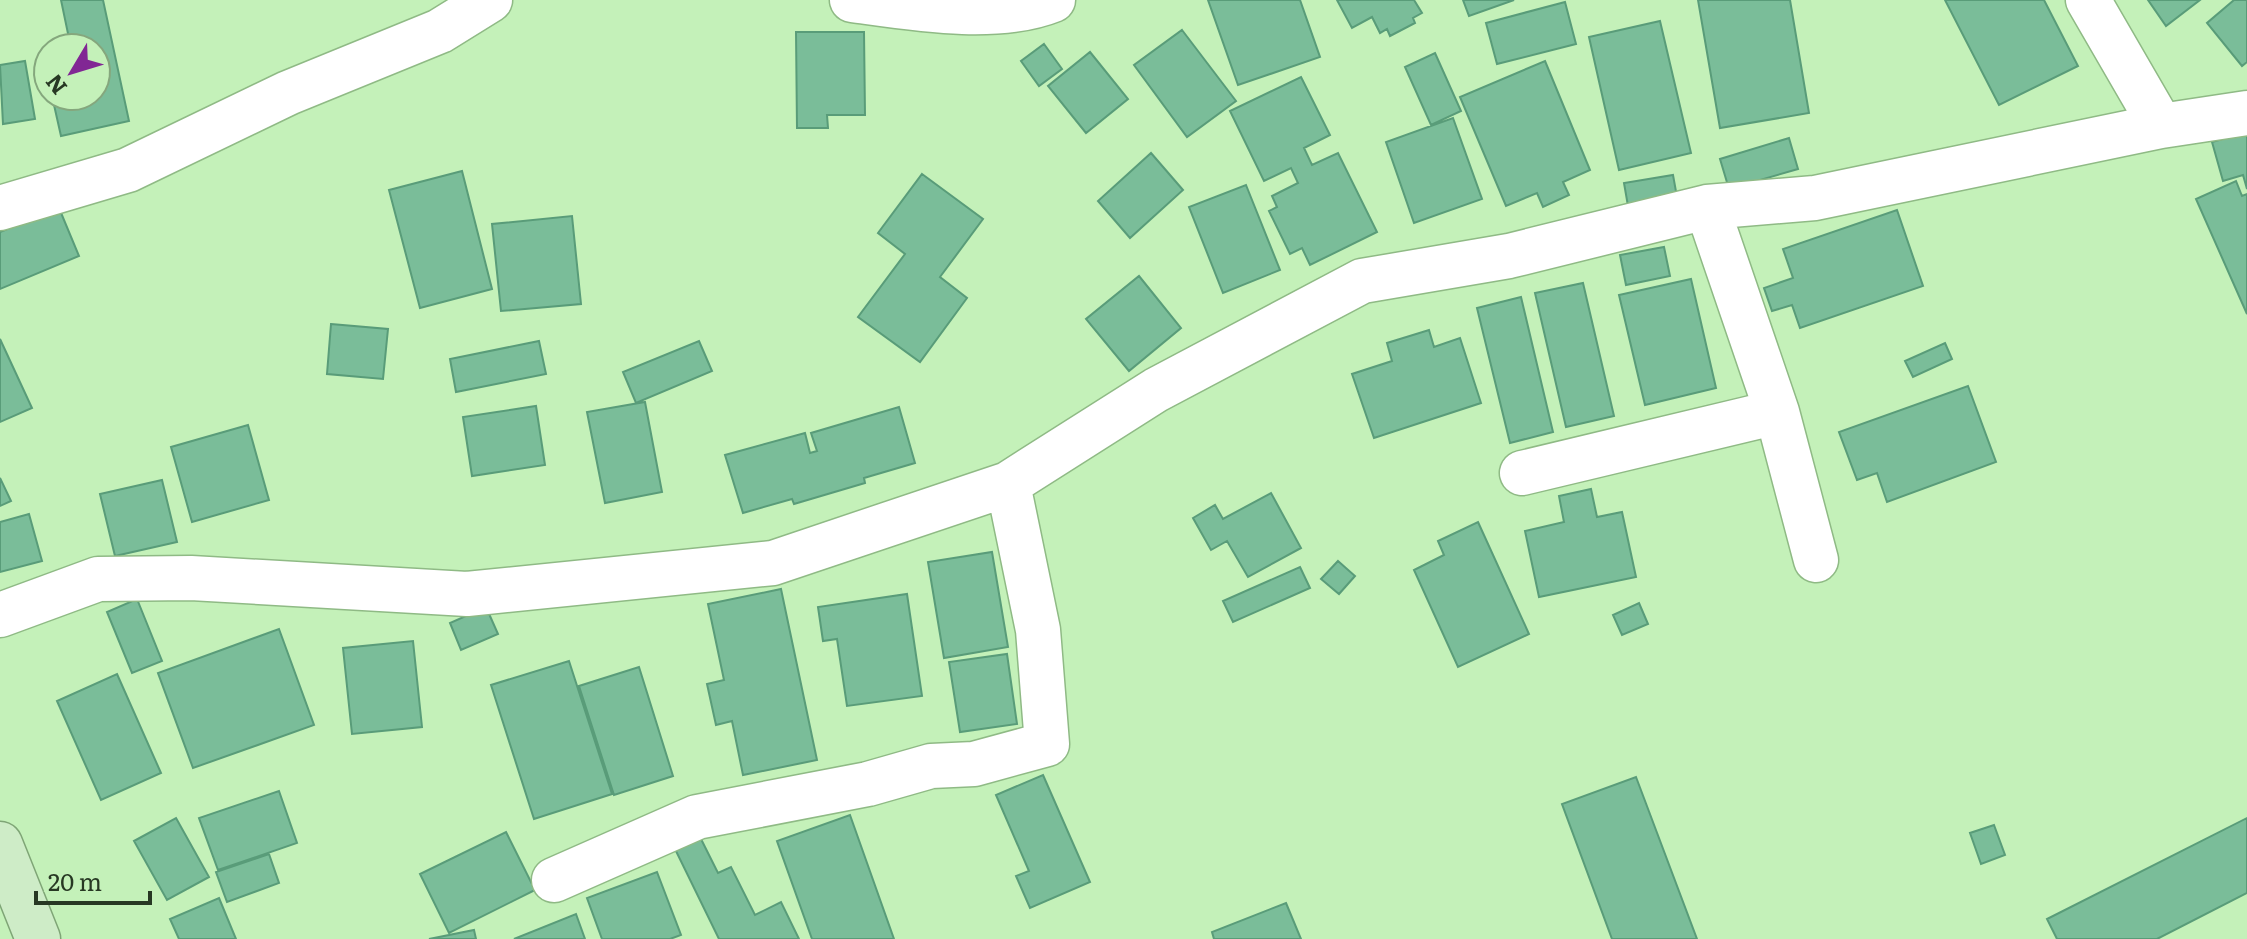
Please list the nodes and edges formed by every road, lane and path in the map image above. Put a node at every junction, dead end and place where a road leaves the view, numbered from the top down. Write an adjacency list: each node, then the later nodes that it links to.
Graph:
1 (490, 0): 8 (street)
2 (852, 0): 3 (street)
3 (1053, 0)
4 (2088, 0): 6 (street)
5 (2247, 113): 6 (street)
6 (2161, 126): 7 (street)
7 (1707, 207): 9 (street); 11 (street)
8 (0, 208)
9 (1777, 412): 10 (street); 12 (street)
10 (1522, 473)
11 (1008, 484): 13 (street); 15 (street)
12 (1816, 560)
13 (0, 615)
14 (0, 844): 16 (main road)
15 (554, 880)
16 (38, 939)

